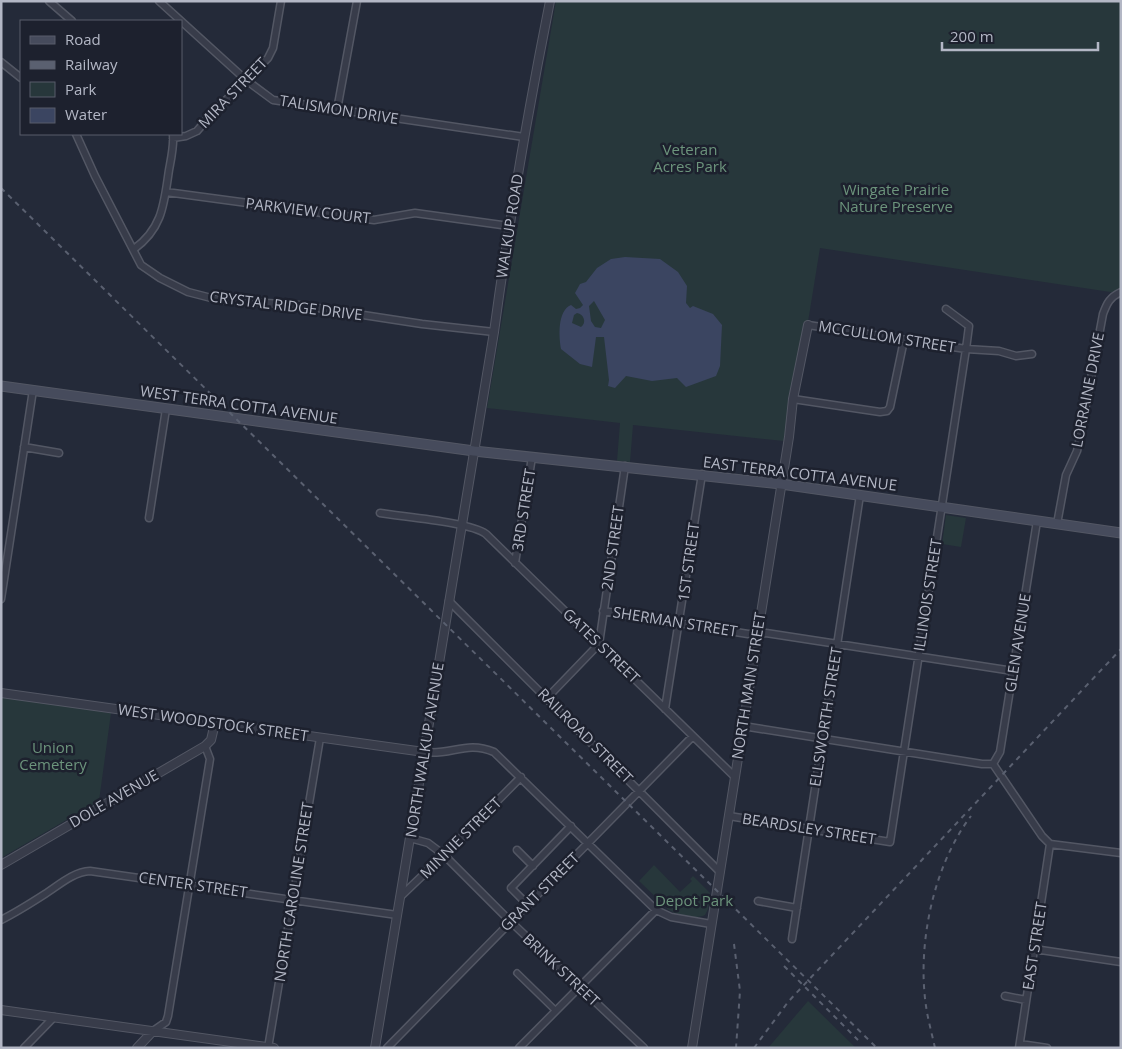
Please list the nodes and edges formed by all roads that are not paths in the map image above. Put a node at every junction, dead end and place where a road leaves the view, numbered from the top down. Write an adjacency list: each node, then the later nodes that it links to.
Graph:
1 (49, 1): 6 (street)
2 (160, 1): 7 (street, TALISMON DRIVE)
3 (281, 1): 11 (street, MIRA STREET)
4 (357, 1): 12 (street)
5 (550, 1): 15 (street, WALKUP ROAD)
6 (71, 20)
7 (181, 20)
8 (182, 21): 11 (street, TALISMON DRIVE)
9 (1, 62): 10 (street)
10 (20, 77)
11 (246, 80): 12 (street, TALISMON DRIVE); 14 (street, MIRA STREET)
12 (337, 110): 15 (street, TALISMON DRIVE)
13 (76, 135): 18 (street, CRYSTAL RIDGE DRIVE)
14 (173, 136): 16 (street)
15 (524, 137): 17 (street, WALKUP ROAD)
16 (166, 192): 17 (street, PARKVIEW COURT); 18 (street)
17 (508, 226): 22 (street, WALKUP ROAD)
18 (134, 249): 22 (street, CRYSTAL RIDGE DRIVE)
19 (1121, 292): 42 (street, LORRAINE DRIVE)
20 (946, 309): 24 (street, ILLINOIS STREET)
21 (808, 325): 23 (street, MCCULLOM STREET); 28 (street, NORTH MAIN STREET)
22 (494, 332): 31 (street, WALKUP ROAD)
23 (904, 340): 24 (street, MCCULLOM STREET); 28 (street)
24 (966, 349): 25 (street, MCCULLOM STREET); 38 (street, ILLINOIS STREET)
25 (1032, 354)
26 (1, 386): 27 (main road, WEST TERRA COTTA AVENUE)
27 (33, 390): 29 (main road, WEST TERRA COTTA AVENUE); 30 (street)
28 (793, 399): 36 (street, NORTH MAIN STREET)
29 (166, 410): 31 (main road, WEST TERRA COTTA AVENUE); 40 (street)
30 (24, 447): 32 (street); 46 (street)
31 (474, 451): 33 (main road, EAST TERRA COTTA AVENUE); 43 (street, NORTH WALKUP AVENUE)
32 (59, 453)
33 (532, 457): 34 (main road, EAST TERRA COTTA AVENUE); 45 (street, 3RD STREET)
34 (625, 466): 35 (main road, EAST TERRA COTTA AVENUE); 48 (street, 2ND STREET)
35 (702, 474): 36 (main road, EAST TERRA COTTA AVENUE); 49 (street, 1ST STREET)
36 (781, 484): 37 (main road, EAST TERRA COTTA AVENUE); 50 (street, NORTH MAIN STREET)
37 (860, 495): 38 (main road, EAST TERRA COTTA AVENUE); 52 (street, ELLSWORTH STREET)
38 (941, 507): 41 (main road, EAST TERRA COTTA AVENUE); 53 (street, ILLINOIS STREET)
39 (380, 513): 43 (street, GATES STREET)
40 (149, 518)
41 (1037, 521): 42 (main road, EAST TERRA COTTA AVENUE); 54 (street, GLEN AVENUE)
42 (1057, 524): 44 (main road, EAST TERRA COTTA AVENUE)
43 (462, 525): 45 (street, GATES STREET); 47 (street, NORTH WALKUP AVENUE)
44 (1121, 533)
45 (515, 562): 51 (street, GATES STREET)
46 (1, 599)
47 (449, 601): 56 (street, RAILROAD STREET); 64 (street, NORTH WALKUP AVENUE)
48 (603, 611): 49 (street, SHERMAN STREET); 51 (street, 2ND STREET)
49 (680, 623): 50 (street, SHERMAN STREET); 57 (street, 1ST STREET)
50 (758, 634): 52 (street, SHERMAN STREET); 59 (street, NORTH MAIN STREET)
51 (599, 644): 56 (street); 57 (street, GATES STREET)
52 (837, 645): 53 (street, SHERMAN STREET); 62 (street, ELLSWORTH STREET)
53 (918, 658): 54 (street, SHERMAN STREET); 65 (street, ILLINOIS STREET)
54 (1013, 671): 66 (street, GLEN AVENUE)
55 (1, 693): 58 (street, WEST WOODSTOCK STREET)
56 (547, 698): 69 (street, RAILROAD STREET)
57 (665, 709): 60 (street, GATES STREET)
58 (215, 723): 61 (street, WEST WOODSTOCK STREET); 63 (street)
59 (743, 726): 62 (street); 68 (street, NORTH MAIN STREET)
60 (693, 736): 68 (street, GATES STREET); 69 (street, GRANT STREET)
61 (320, 738): 64 (street, WEST WOODSTOCK STREET); 85 (street, NORTH CAROLINE STREET)
62 (823, 739): 65 (street); 72 (street, ELLSWORTH STREET)
63 (205, 746): 80 (street, DOLE AVENUE); 83 (street)
64 (424, 752): 67 (street); 73 (street, NORTH WALKUP AVENUE)
65 (904, 752): 66 (street); 74 (street, ILLINOIS STREET)
66 (993, 764): 76 (street)
67 (521, 777): 71 (street); 79 (street, MINNIE STREET)
68 (735, 778): 70 (street, NORTH MAIN STREET)
69 (640, 791): 75 (street, GRANT STREET); 82 (street, RAILROAD STREET)
70 (729, 816): 72 (street, BEARDSLEY STREET); 82 (street, NORTH MAIN STREET)
71 (570, 826): 75 (street); 81 (street)
72 (809, 829): 74 (street, BEARDSLEY STREET); 88 (street, ELLSWORTH STREET)
73 (410, 838): 79 (street, BRINK STREET); 84 (street, NORTH WALKUP AVENUE)
74 (890, 842)
75 (588, 844): 87 (street, GRANT STREET); 89 (street)
76 (1050, 844): 78 (street); 95 (street, EAST STREET)
77 (517, 850): 81 (street)
78 (1121, 853)
79 (444, 855): 84 (street, MINNIE STREET); 92 (street, BRINK STREET)
80 (1, 865)
81 (533, 866): 87 (street)
82 (720, 872): 93 (street, NORTH MAIN STREET)
83 (189, 884): 85 (street, CENTER STREET); 91 (street, CENTER STREET); 104 (street)
84 (400, 897): 90 (street, NORTH WALKUP AVENUE)
85 (292, 899): 90 (street, CENTER STREET); 106 (street, NORTH CAROLINE STREET)
86 (758, 901): 88 (street)
87 (528, 905): 92 (street, GRANT STREET)
88 (797, 908): 94 (street, ELLSWORTH STREET)
89 (656, 910): 93 (street); 98 (street)
90 (397, 915): 110 (street, NORTH WALKUP AVENUE)
91 (1, 920)
92 (510, 922): 98 (street, BRINK STREET); 107 (street, GRANT STREET)
93 (711, 924): 113 (street, NORTH MAIN STREET)
94 (792, 939)
95 (1034, 949): 96 (street); 100 (street, EAST STREET)
96 (1121, 962)
97 (517, 973): 102 (street)
98 (578, 986): 102 (street); 112 (street, BRINK STREET)
99 (1006, 996): 100 (street)
100 (1026, 1000): 105 (street, EAST STREET)
101 (1, 1010): 103 (street)
102 (555, 1010): 111 (street)
103 (54, 1017): 104 (street); 108 (street)
104 (153, 1031): 106 (street); 109 (street)
105 (1019, 1046): 114 (street)
106 (270, 1047)
107 (388, 1047)
108 (24, 1048)
109 (136, 1048)
110 (375, 1048)
111 (519, 1048)
112 (644, 1048)
113 (692, 1048)
114 (1047, 1048)

